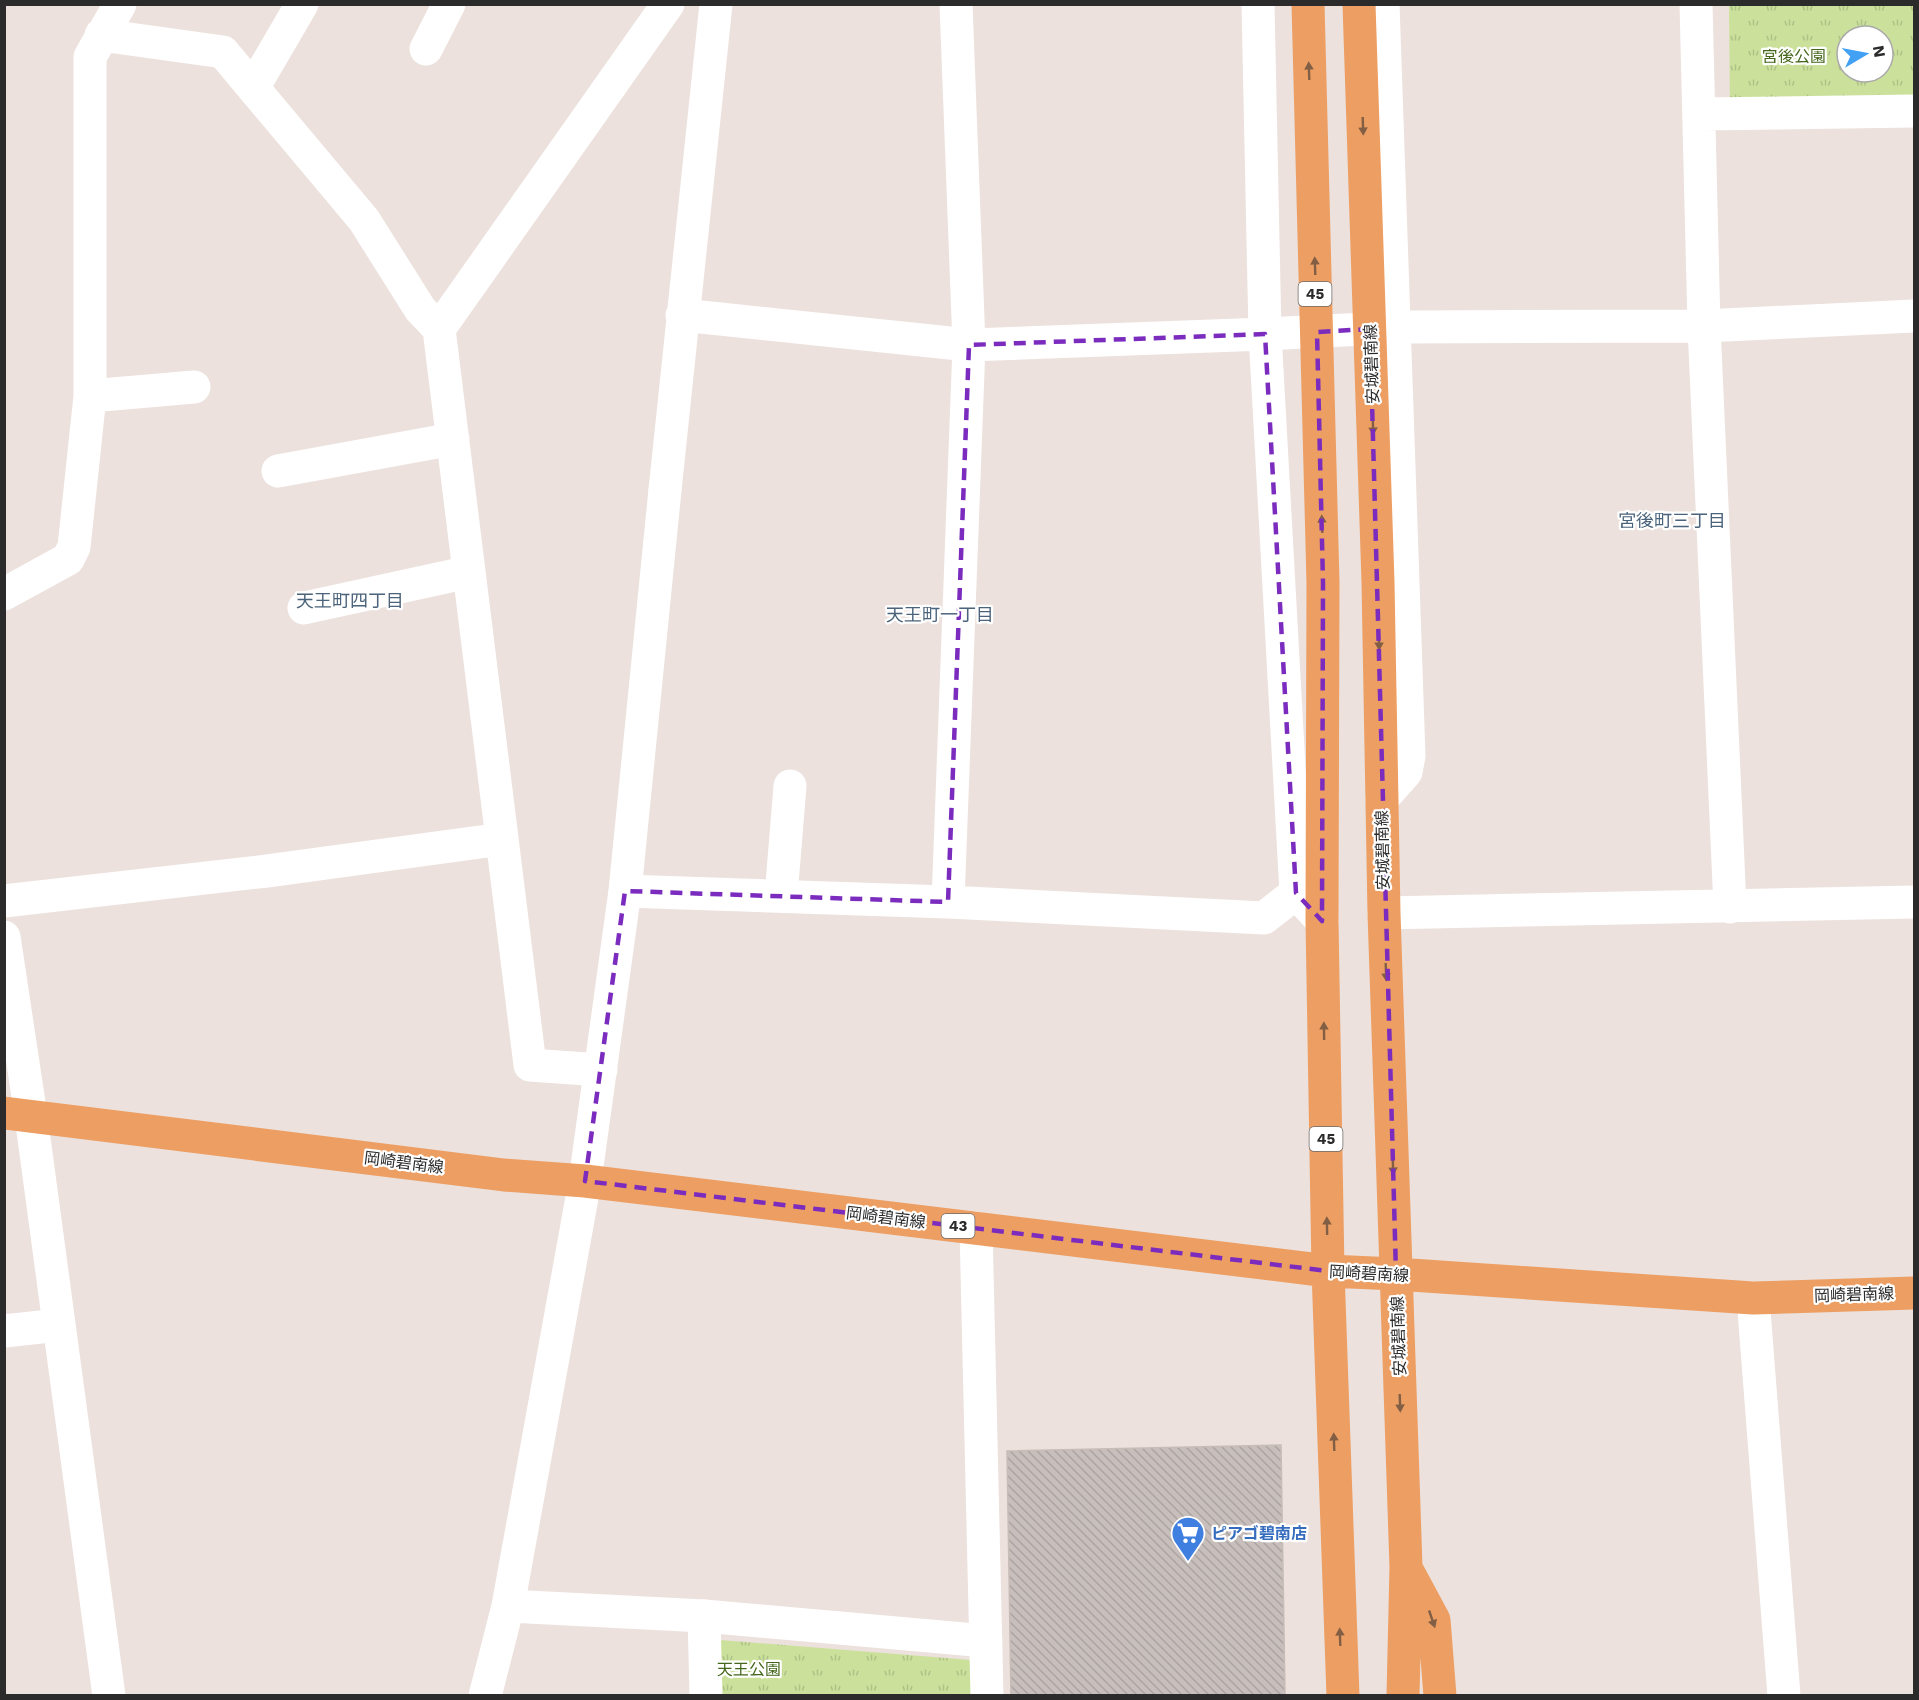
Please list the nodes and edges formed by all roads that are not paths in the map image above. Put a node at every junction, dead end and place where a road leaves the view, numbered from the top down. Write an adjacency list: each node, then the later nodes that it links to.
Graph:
1 (120, 4): 12 (street)
2 (302, 4): 14 (street)
3 (449, 4): 13 (street)
4 (668, 4): 21 (street)
5 (716, 4): 17 (street)
6 (956, 4): 23 (street)
7 (1258, 4): 22 (street)
8 (1308, 4): 42 (main road, 45, one-way to 8)
9 (1359, 4): 32 (main road, 安城碧南線, one-way to 32)
10 (1383, 4): 20 (street)
11 (1696, 4): 16 (street)
12 (101, 35): 14 (street); 25 (street)
13 (426, 50)
14 (253, 88): 21 (street)
15 (1914, 111): 16 (street)
16 (1700, 114): 19 (street)
17 (682, 315): 23 (street); 34 (street)
18 (1914, 316): 19 (street)
19 (1704, 326): 20 (street); 40 (street)
20 (1393, 328): 22 (street); 32 (street)
21 (439, 329): 26 (street)
22 (1265, 334): 23 (street); 35 (street)
23 (969, 345): 38 (street)
24 (194, 387): 25 (street)
25 (90, 396): 29 (street)
26 (453, 439): 27 (street); 28 (street)
27 (278, 471)
28 (470, 572): 30 (street); 33 (street)
29 (4, 594)
30 (304, 608)
31 (790, 786): 36 (street)
32 (1382, 800): 41 (main road, 安城碧南線)
33 (502, 839): 37 (street); 44 (street)
34 (625, 891): 36 (street); 44 (street)
35 (1296, 893): 38 (street); 42 (street)
36 (781, 896): 38 (street)
37 (4, 901)
38 (948, 902)
39 (1914, 902): 40 (street)
40 (1730, 907): 41 (street)
41 (1384, 913): 49 (main road, 安城碧南線, one-way to 49)
42 (1322, 921): 48 (main road, 45, one-way to 42)
43 (4, 937): 45 (street)
44 (601, 1070): 46 (street)
45 (18, 1114): 46 (main road, 岡崎碧南線 / 43); 52 (street)
46 (585, 1181): 47 (main road, 岡崎碧南線 / 43); 55 (street)
47 (976, 1228): 48 (main road, 岡崎碧南線 / 43); 57 (street)
48 (1328, 1271): 49 (main road, 岡崎碧南線 / 43); 62 (main road, 45, one-way to 48)
49 (1396, 1274): 51 (main road, 岡崎碧南線 / 43); 54 (main road, 安城碧南線, one-way to 54)
50 (1914, 1293): 51 (main road, 岡崎碧南線 / 43)
51 (1753, 1298): 65 (street)
52 (59, 1325): 53 (street); 58 (street)
53 (4, 1331)
54 (1406, 1567): 63 (main road, 安城碧南線); 64 (main road, one-way to 64)
55 (508, 1606): 56 (street); 59 (street)
56 (704, 1616): 57 (street); 60 (street)
57 (986, 1641): 61 (street)
58 (108, 1695)
59 (485, 1695)
60 (706, 1695)
61 (987, 1695)
62 (1343, 1695)
63 (1403, 1695)
64 (1440, 1695)
65 (1784, 1695)

